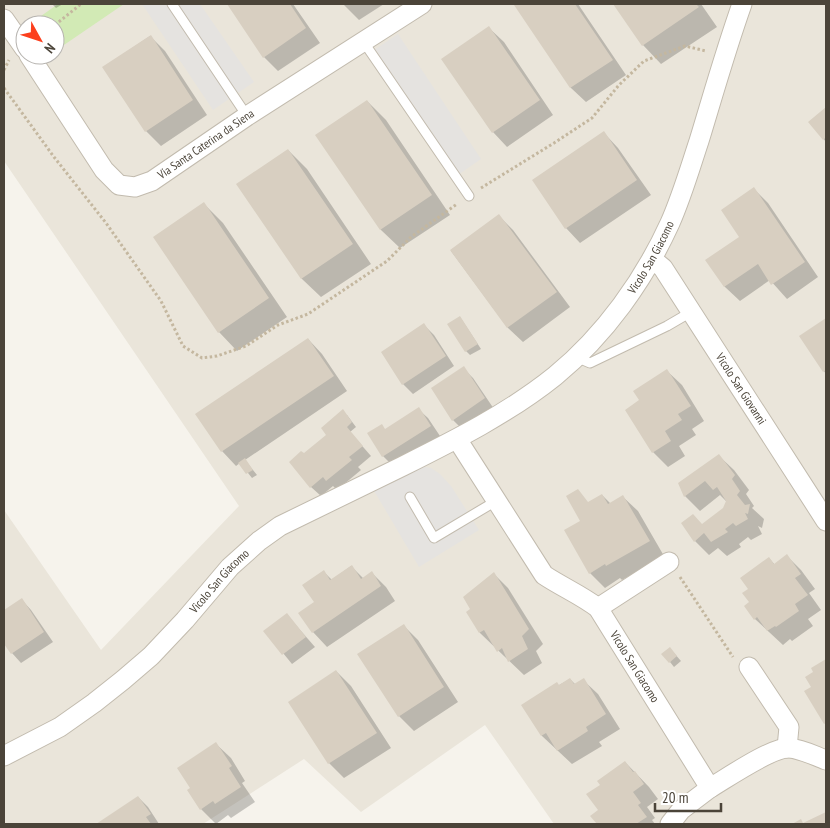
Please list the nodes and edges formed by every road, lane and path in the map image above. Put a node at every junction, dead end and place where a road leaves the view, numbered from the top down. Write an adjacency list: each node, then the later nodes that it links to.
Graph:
1 (81, 4): 5 (path)
2 (172, 4): 14 (lane)
3 (422, 4): 7 (street, Via Santa Caterina da Siena)
4 (742, 4): 16 (street, Vicolo San Giacomo)
5 (65, 17)
6 (4, 19): 8 (street)
7 (363, 41): 14 (street, Via Santa Caterina da Siena); 15 (lane)
8 (15, 49)
9 (711, 52): 15 (path)
10 (15, 56): 12 (path)
11 (36, 65): 14 (street, Via Santa Caterina da Siena)
12 (4, 70)
13 (4, 88): 15 (path)
14 (247, 116)
15 (469, 196)
16 (652, 259): 17 (street, Vicolo San Giovanni); 18 (street, Vicolo San Giacomo)
17 (691, 312): 18 (lane); 22 (street, Vicolo San Giovanni)
18 (576, 357): 19 (street, Vicolo San Giacomo)
19 (457, 439): 21 (street, Vicolo San Giacomo); 27 (street, Vicolo San Giacomo)
20 (410, 497): 21 (lane)
21 (496, 501): 24 (street, Vicolo San Giacomo)
22 (826, 521)
23 (670, 562): 24 (street); 25 (path)
24 (598, 608): 29 (street, Vicolo San Giacomo)
25 (749, 667): 26 (street)
26 (787, 748): 28 (street); 29 (street)
27 (4, 756)
28 (826, 760)
29 (710, 788): 30 (street)
30 (670, 824)

